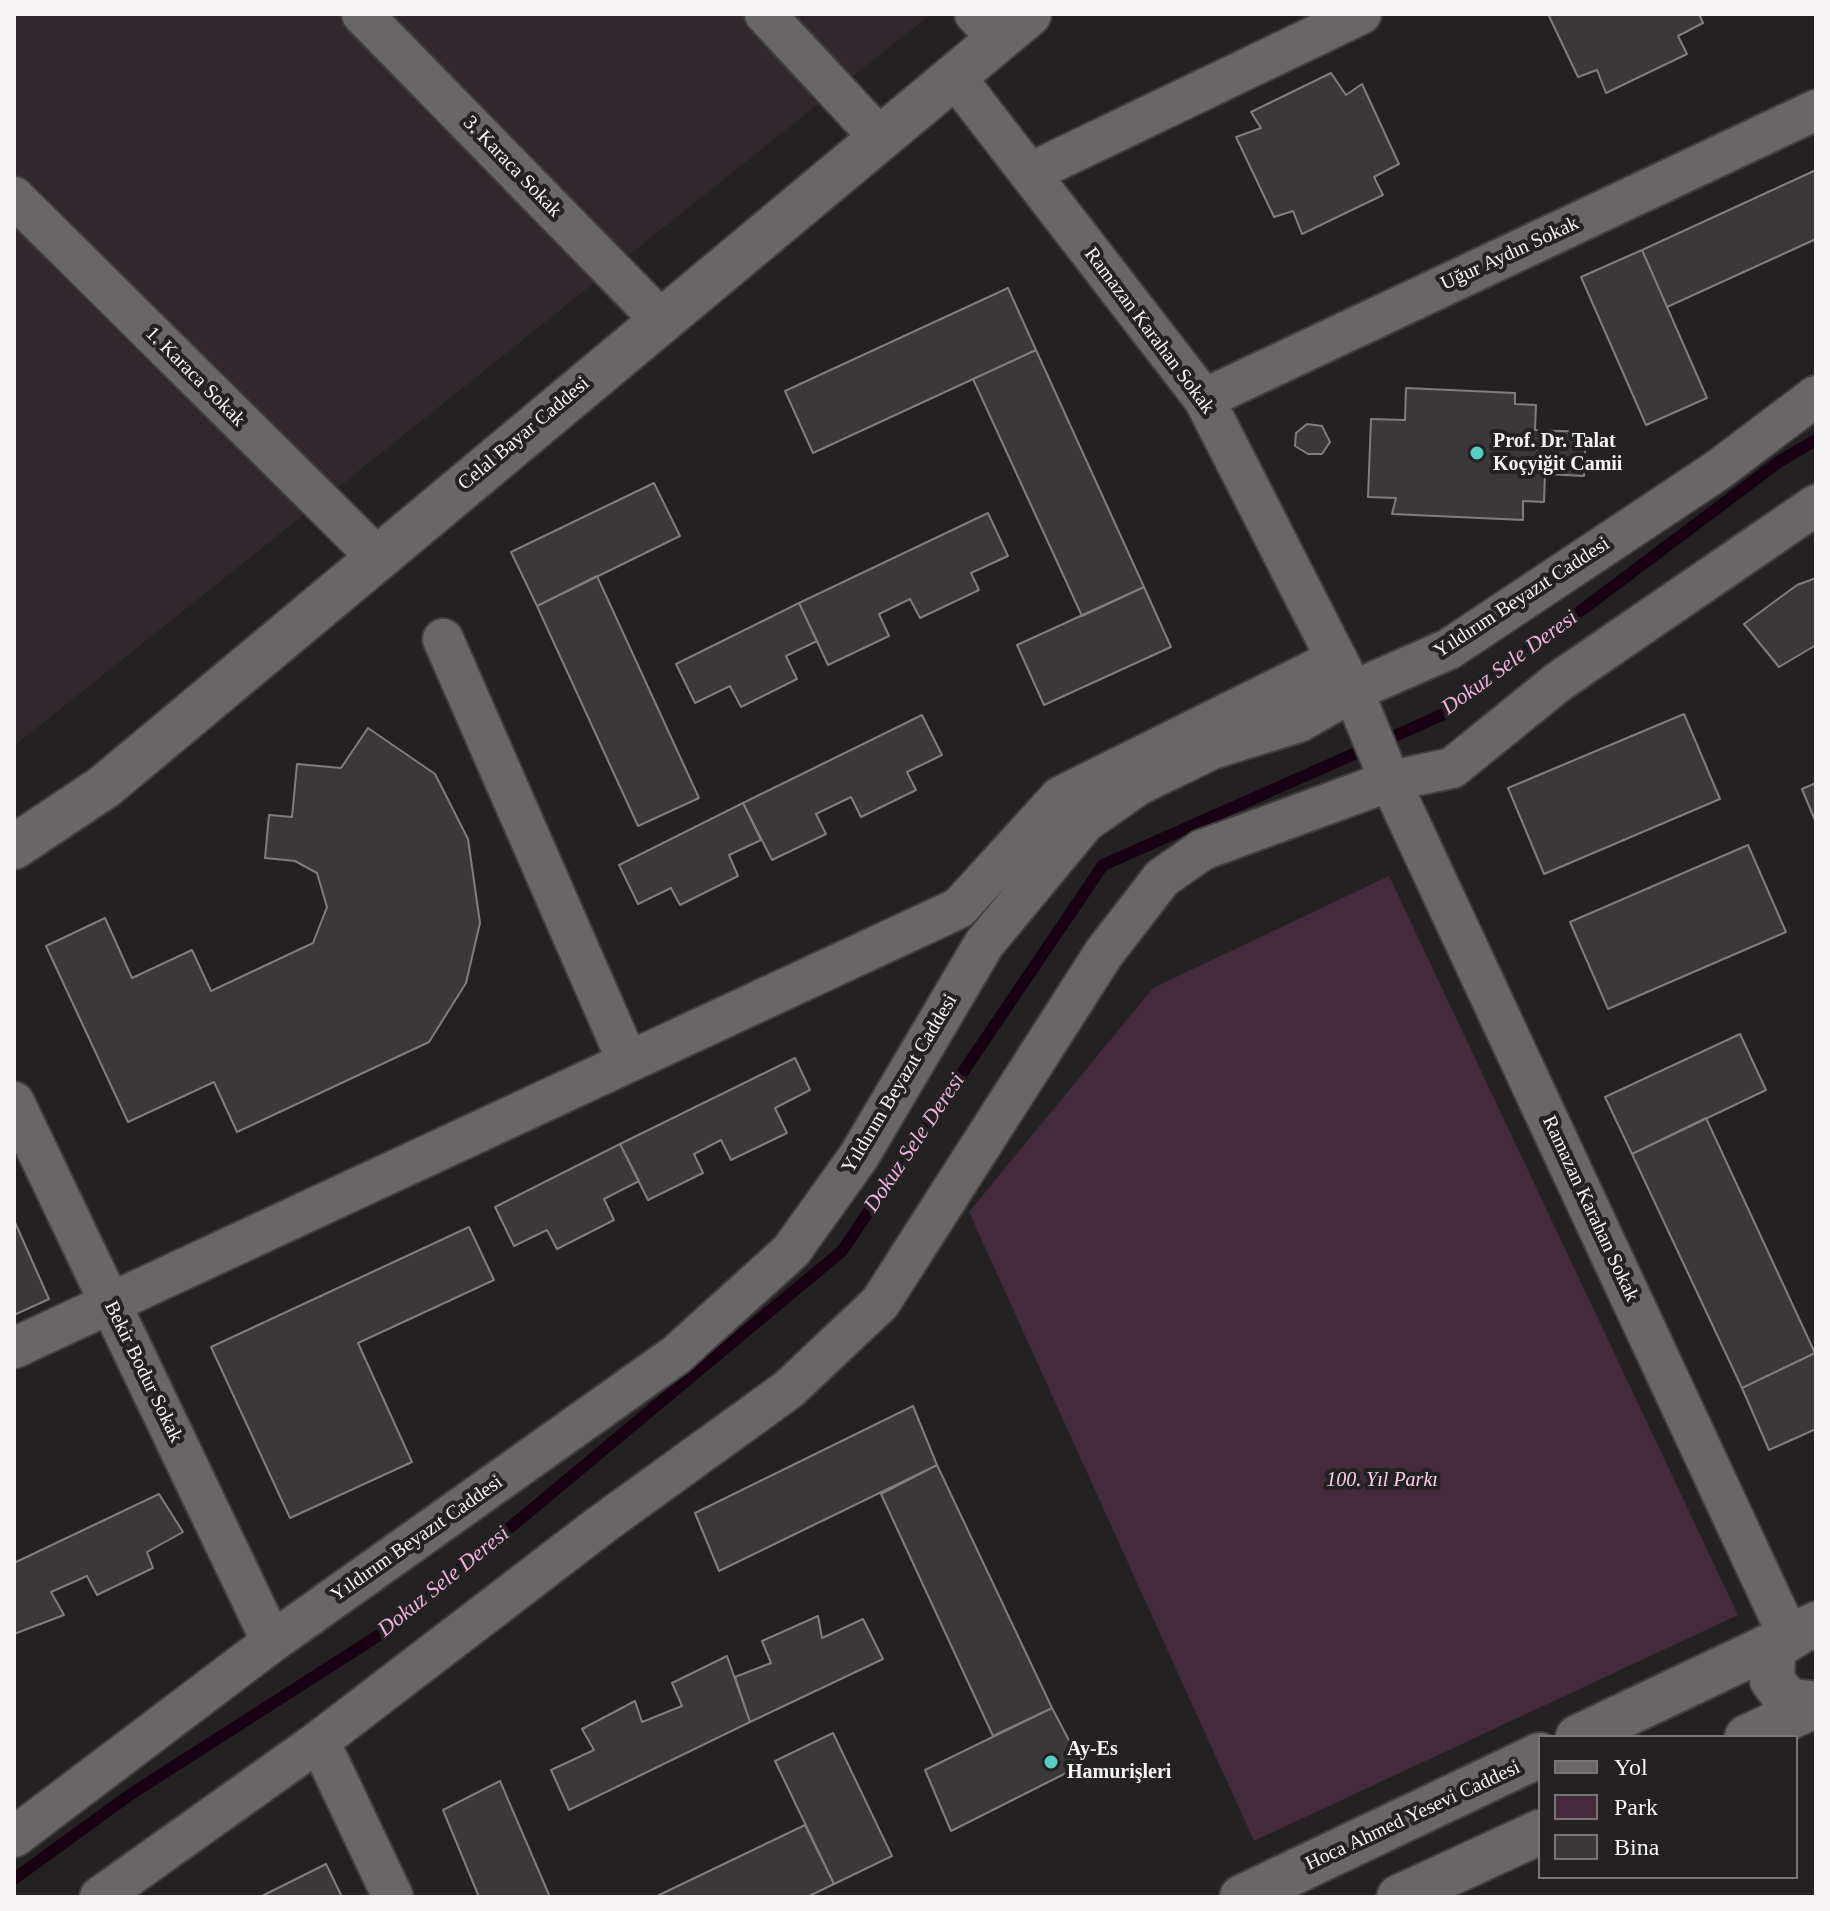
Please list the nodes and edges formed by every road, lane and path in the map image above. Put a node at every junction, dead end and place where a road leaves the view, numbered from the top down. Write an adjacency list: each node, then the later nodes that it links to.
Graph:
1 (362, 14): 10 (street, 3. Karaca Sokak)
2 (765, 14): 7 (street)
3 (1361, 14): 8 (street)
4 (1001, 22): 5 (main road, Celal Bayar Caddesi)
5 (955, 77): 7 (main road, Celal Bayar Caddesi); 8 (street, Ramazan Karahan Sokak)
6 (1816, 110): 12 (street, Uğur Aydın Sokak)
7 (881, 139): 10 (main road, Celal Bayar Caddesi)
8 (1030, 173): 12 (street, Ramazan Karahan Sokak)
9 (14, 197): 14 (street, 1. Karaca Sokak)
10 (661, 320): 14 (main road, Celal Bayar Caddesi)
11 (1816, 396): 16 (street, Yıldırım Beyazıt Caddesi)
12 (1204, 399): 16 (street, Ramazan Karahan Sokak)
13 (1816, 505): 17 (street)
14 (377, 557): 18 (main road, Celal Bayar Caddesi)
15 (443, 639): 19 (street)
16 (1345, 675): 17 (street, Ramazan Karahan Sokak); 19 (street); 24 (street, Yıldırım Beyazıt Caddesi)
17 (1390, 781): 23 (street, Ramazan Karahan Sokak); 28 (street)
18 (14, 847)
19 (628, 1062): 21 (street)
20 (14, 1102): 21 (street, Bekir Bodur Sokak)
21 (110, 1303): 22 (street); 24 (street, Bekir Bodur Sokak)
22 (14, 1348)
23 (1807, 1631): 25 (main road); 26 (main road)
24 (272, 1642): 31 (street, Yıldırım Beyazıt Caddesi)
25 (1816, 1704): 27 (main road)
26 (1582, 1735)
27 (1751, 1735)
28 (319, 1741): 32 (street); 33 (street)
29 (1538, 1756): 34 (main road, Hoca Ahmed Yesevi Caddesi)
30 (1538, 1833): 35 (main road)
31 (14, 1837)
32 (100, 1897)
33 (393, 1897)
34 (1242, 1897)
35 (1399, 1897)

